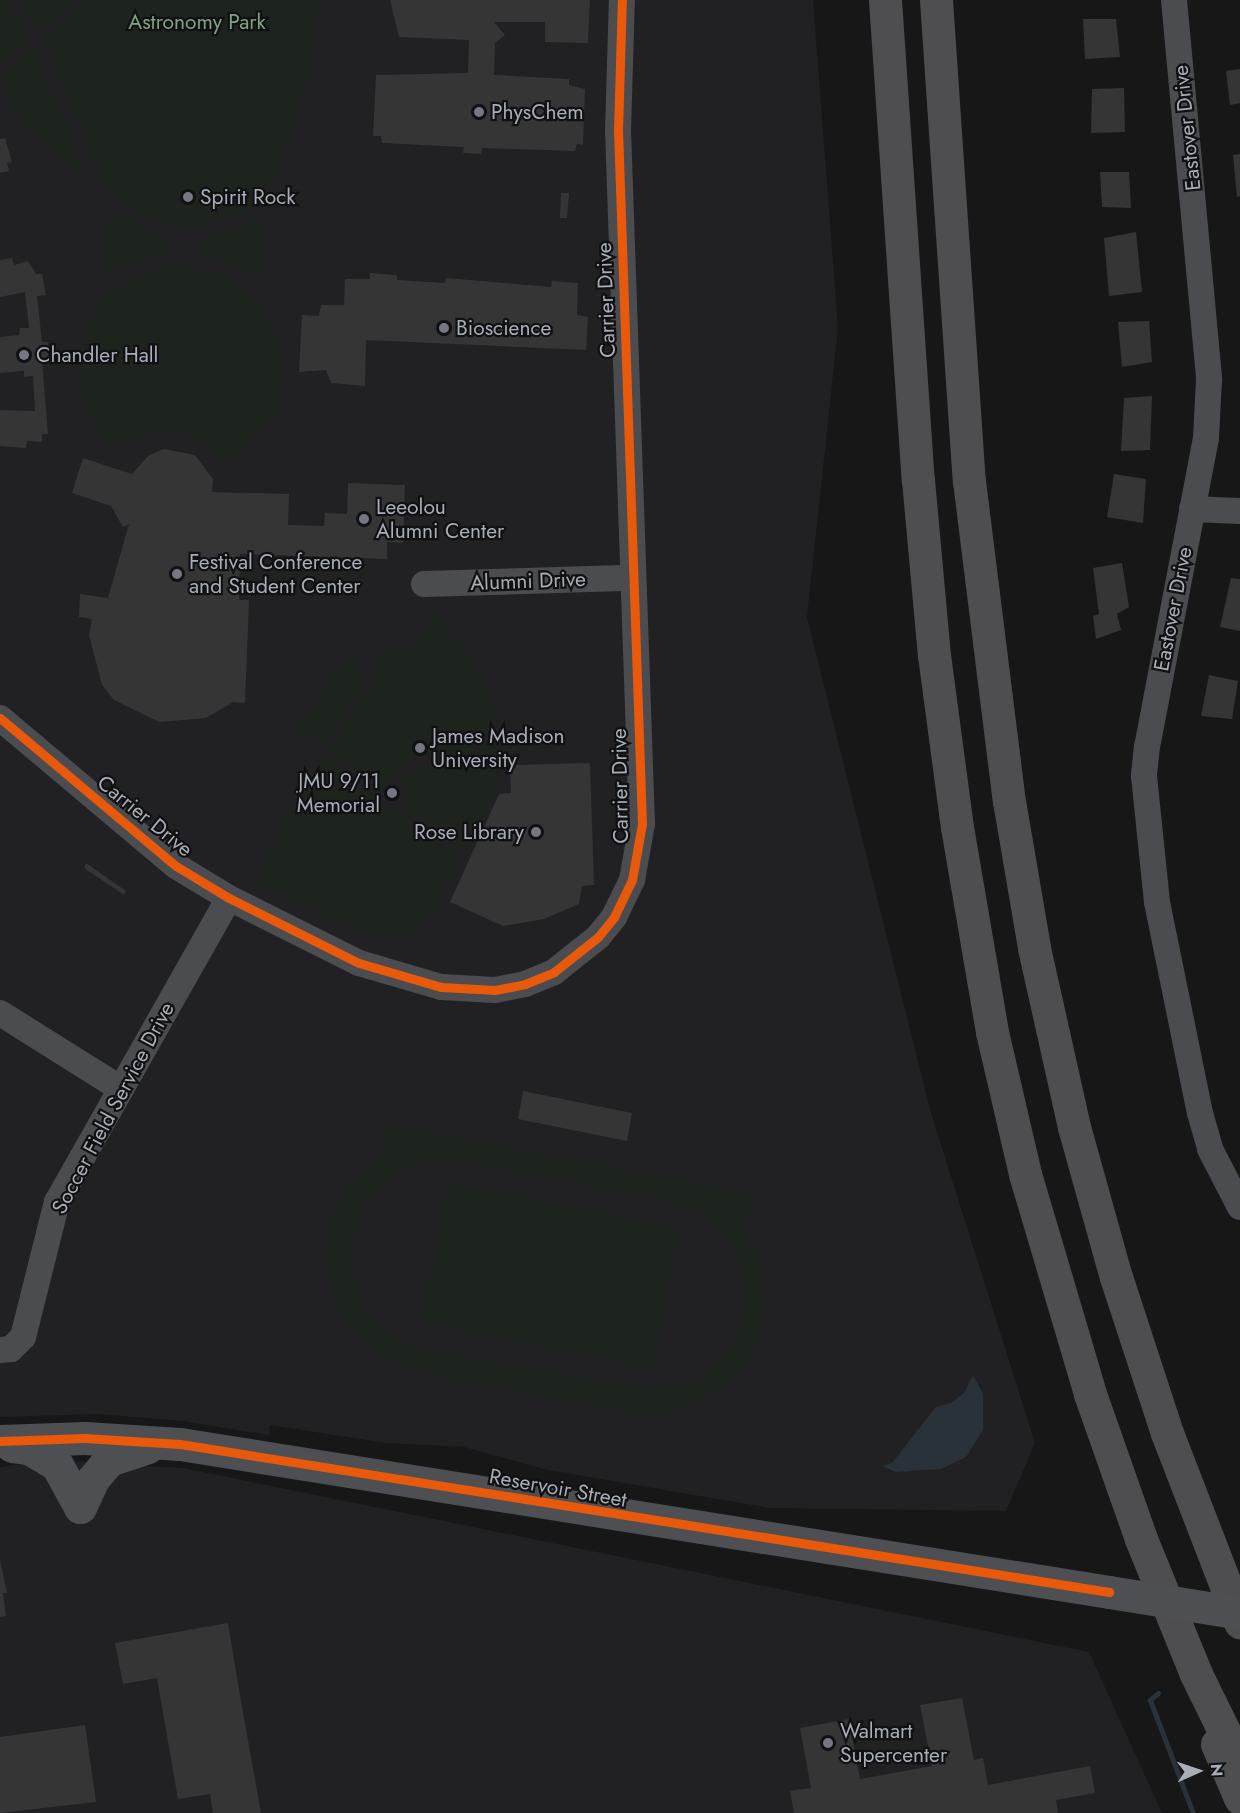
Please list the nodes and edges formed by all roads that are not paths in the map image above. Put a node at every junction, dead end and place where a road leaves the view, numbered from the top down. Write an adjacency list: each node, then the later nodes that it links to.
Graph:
1 (622, 0): 7 (street, Carrier Drive)
2 (885, 0): 19 (highway)
3 (936, 0): 18 (highway)
4 (1174, 0): 5 (street, Eastover Drive)
5 (1192, 509): 6 (street); 13 (street, Eastover Drive)
6 (1240, 511)
7 (632, 578): 8 (street, Alumni Drive); 10 (street, Carrier Drive)
8 (424, 584)
9 (0, 718): 10 (street, Carrier Drive)
10 (229, 898): 12 (street, Soccer Field Service Drive)
11 (0, 1013): 12 (street)
12 (121, 1089): 14 (street, Soccer Field Service Drive)
13 (1240, 1207)
14 (0, 1350)
15 (0, 1443): 16 (main road, Reservoir Street); 16 (main road)
16 (171, 1443): 17 (main road, Reservoir Street, bridge)
17 (1240, 1613)
18 (1240, 1622)
19 (1196, 1674): 20 (highway); 21 (highway)
20 (1240, 1764)
21 (1240, 1798)

